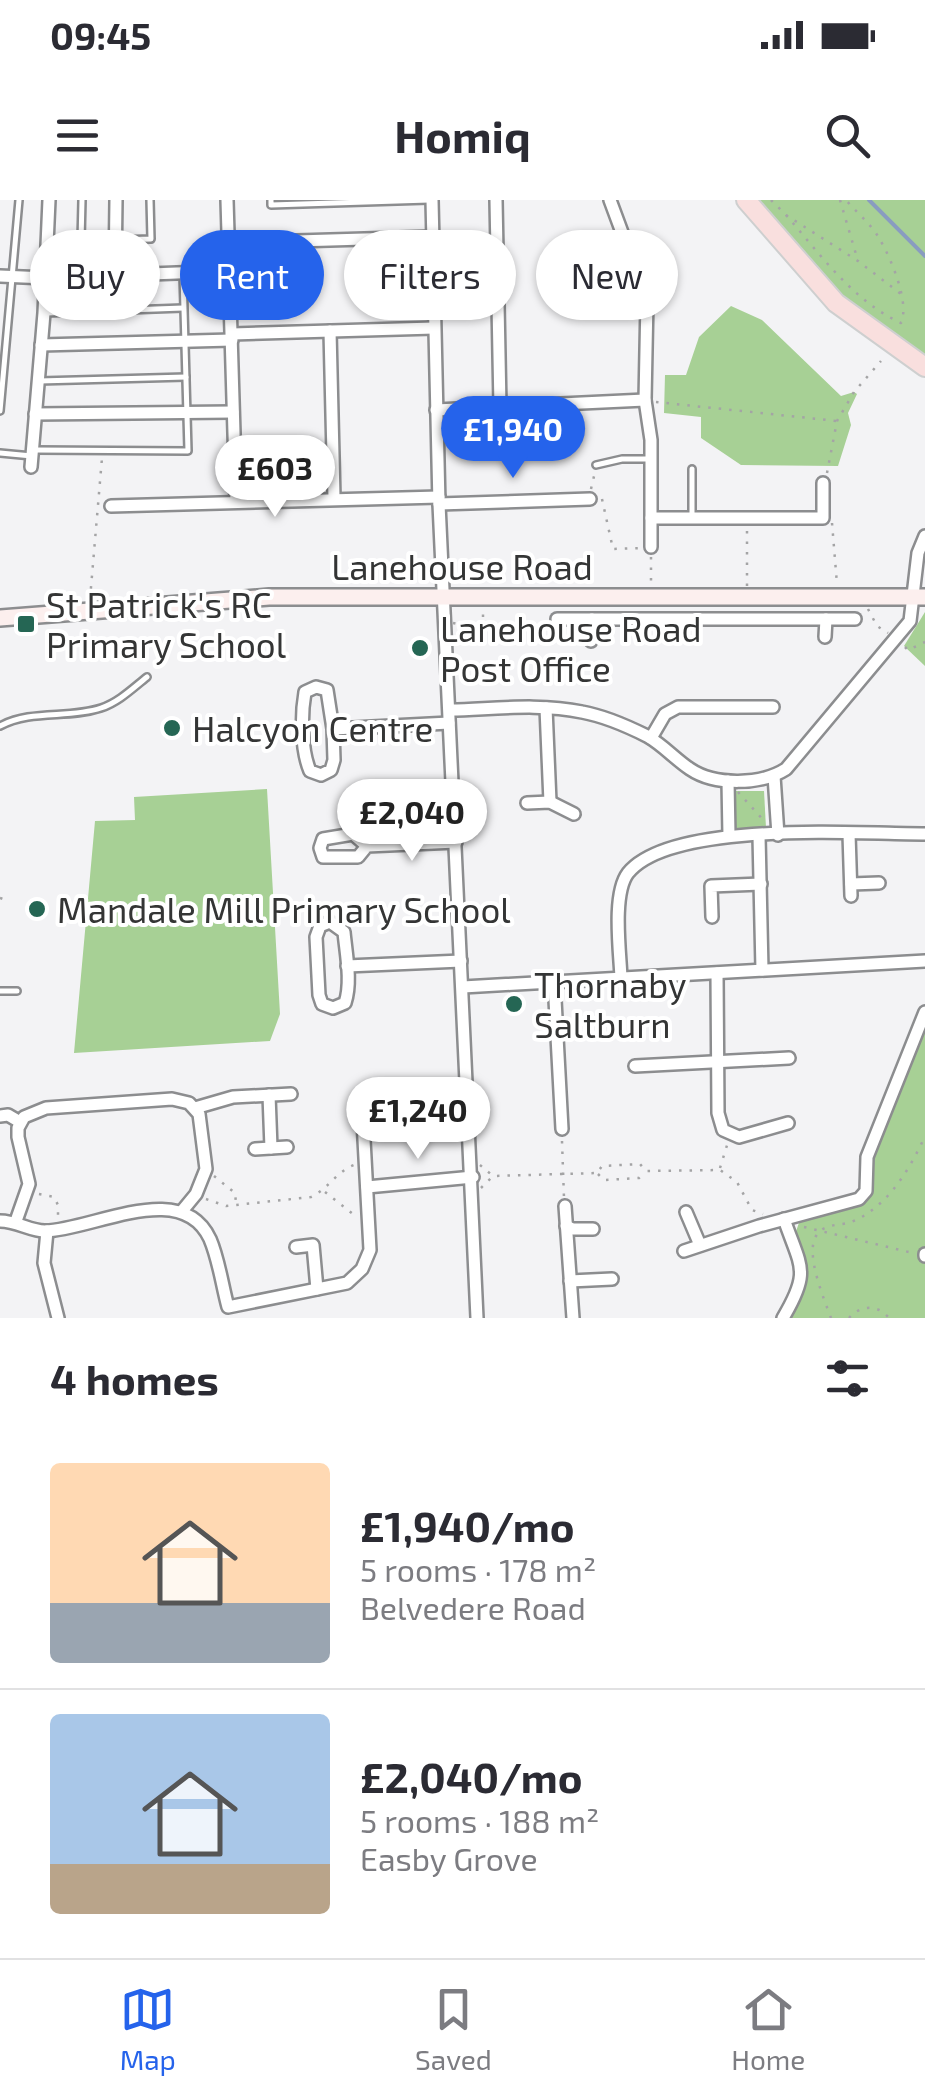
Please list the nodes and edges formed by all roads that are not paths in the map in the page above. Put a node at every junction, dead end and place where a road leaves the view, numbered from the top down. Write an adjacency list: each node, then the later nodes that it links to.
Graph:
1 (19, 200): 19 (lane)
2 (49, 200): 12 (street)
3 (82, 200): 13 (lane)
4 (116, 200): 14 (street)
5 (150, 200): 15 (lane)
6 (227, 200): 16 (street)
7 (271, 200): 8 (lane)
8 (430, 200): 17 (street)
9 (496, 200): 34 (street)
10 (610, 200): 33 (street)
11 (746, 200): 30 (main road)
12 (48, 230)
13 (81, 230)
14 (116, 230)
15 (151, 230)
16 (228, 230)
17 (432, 230)
18 (0, 276): 19 (street)
19 (14, 277): 20 (street); 35 (lane)
20 (30, 278)
21 (43, 320): 29 (street)
22 (184, 320): 28 (lane)
23 (231, 320): 27 (street)
24 (434, 320): 25 (street)
25 (434, 328): 26 (street); 36 (street)
26 (330, 331): 27 (street); 46 (street)
27 (232, 337): 28 (street); 38 (street)
28 (185, 341): 29 (street); 31 (lane)
29 (41, 345): 32 (street)
30 (925, 368)
31 (186, 377): 32 (lane); 37 (lane)
32 (38, 381): 39 (street)
33 (645, 400): 34 (street); 42 (street)
34 (500, 406): 36 (street)
35 (0, 410)
36 (436, 410): 49 (street)
37 (187, 412): 38 (street); 39 (street); 41 (lane)
38 (233, 412): 48 (street)
39 (35, 414): 41 (street)
40 (0, 453): 41 (lane)
41 (32, 458)
42 (651, 459): 43 (lane); 51 (street)
43 (596, 465)
44 (692, 469): 52 (lane)
45 (823, 484): 52 (street)
46 (334, 498): 48 (street); 49 (street)
47 (590, 499): 49 (street)
48 (236, 500): 50 (street)
49 (439, 501): 55 (street)
50 (110, 506)
51 (651, 518): 52 (street); 54 (street)
52 (692, 518)
53 (925, 536): 57 (street)
54 (651, 547)
55 (444, 596): 56 (street, Lanehouse Road); 58 (street, Lanehouse Road); 71 (street)
56 (711, 596): 57 (street, Lanehouse Road); 61 (street)
57 (919, 597): 75 (street)
58 (0, 618)
59 (557, 619): 60 (street)
60 (592, 619): 61 (street); 65 (street)
61 (711, 619): 62 (street)
62 (826, 619): 63 (street); 64 (street)
63 (855, 619)
64 (825, 636)
65 (591, 641)
66 (147, 677): 72 (lane)
67 (740, 690): 68 (street)
68 (739, 707): 70 (street); 74 (street)
69 (546, 708): 71 (street); 74 (street); 77 (street)
70 (772, 708)
71 (450, 717): 73 (street); 85 (street)
72 (0, 726)
73 (333, 729): 73 (street)
74 (651, 738): 76 (street)
75 (774, 776): 76 (street); 82 (street)
76 (728, 780): 83 (street)
77 (550, 802): 78 (street); 79 (street)
78 (527, 803)
79 (574, 814)
80 (849, 834): 81 (street); 82 (street); 87 (street)
81 (925, 834)
82 (778, 835): 84 (street)
83 (729, 836): 84 (street); 95 (street)
84 (759, 836): 88 (street)
85 (456, 842): 86 (street); 90 (street)
86 (366, 846)
87 (879, 883)
88 (760, 884): 89 (street); 93 (street)
89 (712, 917)
90 (461, 961): 92 (street); 97 (street)
91 (925, 961): 93 (street)
92 (346, 966): 92 (street)
93 (762, 970): 94 (street)
94 (717, 973): 95 (street); 103 (street)
95 (621, 978): 96 (street)
96 (554, 982): 97 (street); 112 (street)
97 (463, 986): 116 (street)
98 (0, 990): 99 (lane)
99 (17, 990)
100 (925, 1012): 101 (street)
101 (922, 1028): 123 (street)
102 (790, 1058): 103 (street)
103 (720, 1061): 104 (street); 111 (street)
104 (635, 1066)
105 (291, 1094): 106 (street)
106 (269, 1095): 108 (street); 114 (street)
107 (362, 1102): 117 (street)
108 (195, 1108): 110 (street); 119 (street)
109 (0, 1116): 110 (street)
110 (20, 1122): 122 (street)
111 (788, 1123)
112 (562, 1129)
113 (288, 1147): 114 (street)
114 (271, 1148): 115 (street)
115 (255, 1149)
116 (473, 1177): 117 (street); 134 (street)
117 (367, 1187): 132 (street)
118 (565, 1206): 124 (street)
119 (182, 1211): 126 (street); 132 (street)
120 (686, 1212): 127 (street)
121 (0, 1221): 122 (street)
122 (16, 1221): 126 (street)
123 (778, 1221): 127 (street); 136 (street)
124 (566, 1226): 125 (street); 131 (street)
125 (593, 1229)
126 (52, 1230): 133 (street)
127 (700, 1244): 129 (street)
128 (296, 1247): 132 (street)
129 (684, 1251)
130 (612, 1279): 131 (street)
131 (570, 1280): 135 (street)
132 (317, 1289)
133 (58, 1318)
134 (478, 1318)
135 (573, 1318)
136 (782, 1318)

